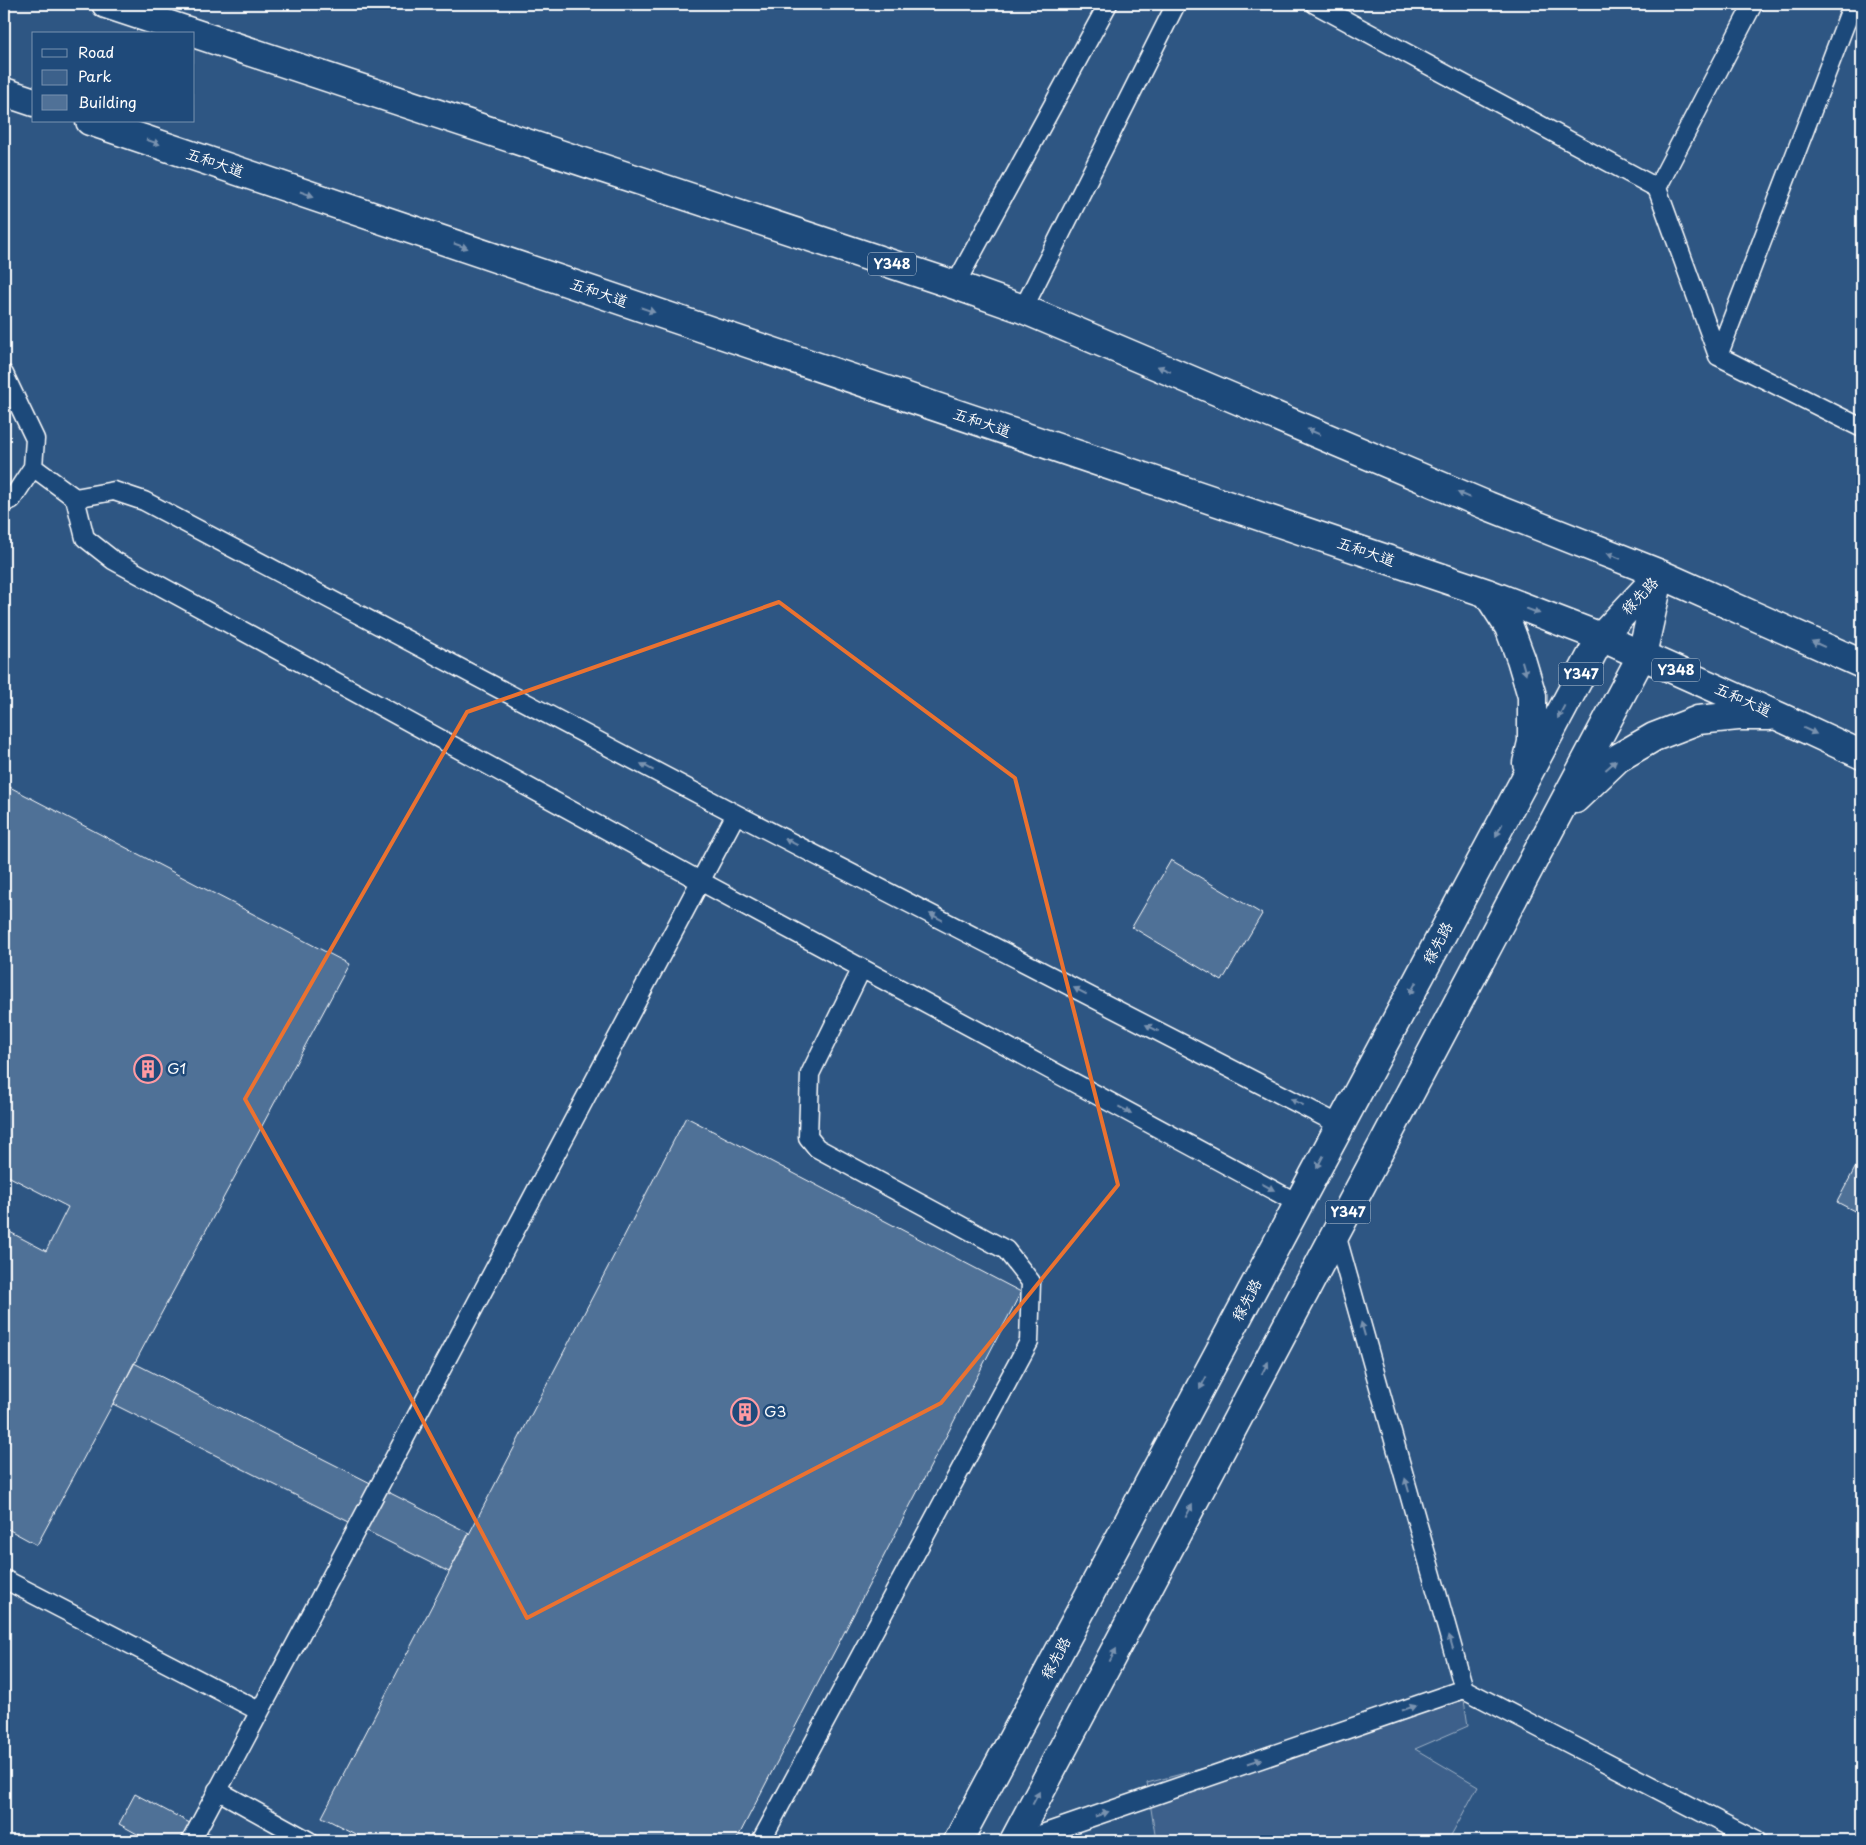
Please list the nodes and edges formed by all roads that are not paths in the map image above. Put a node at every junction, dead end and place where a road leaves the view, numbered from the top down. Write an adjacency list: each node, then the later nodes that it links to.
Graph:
1 (106, 4): 7 (main road, Y348)
2 (1108, 4): 13 (lane)
3 (1176, 4): 14 (lane)
4 (1315, 4): 12 (lane)
5 (1753, 4): 12 (lane)
6 (1855, 4): 15 (lane)
7 (191, 32)
8 (195, 33): 13 (main road, Y348)
9 (4, 92): 10 (main road)
10 (32, 101)
11 (93, 122): 22 (main road, 五和大道 / Y348, one-way to 22)
12 (1658, 188): 15 (lane)
13 (955, 285): 14 (main road, Y348)
14 (1023, 309): 21 (main road, Y348, one-way to 14)
15 (1718, 356): 17 (lane)
16 (4, 374): 18 (lane)
17 (1862, 428)
18 (33, 467): 19 (lane); 20 (lane)
19 (75, 498): 29 (lane, one-way to 19); 31 (lane)
20 (4, 503)
21 (1660, 574): 23 (main road, 稼先路 / Y347); 24 (main road, 稼先路 / Y347); 25 (main road, Y348, one-way to 21)
22 (1487, 593): 23 (main road, 五和大道 / Y348, one-way to 23); 28 (main road, one-way to 28)
23 (1601, 637): 24 (main road, 五和大道 / Y348); 28 (main road, 稼先路 / Y347, one-way to 28)
24 (1642, 655): 26 (main road, 五和大道 / Y348); 30 (main road, 稼先路 / Y347)
25 (1862, 664)
26 (1780, 717): 27 (main road, 五和大道 / Y348, one-way to 27); 30 (main road, one-way to 26)
27 (1862, 755)
28 (1522, 787): 33 (main road, 稼先路 / Y347, one-way to 33)
29 (736, 814): 31 (lane); 33 (lane, one-way to 29)
30 (1553, 825): 35 (main road, 稼先路 / Y347)
31 (700, 881): 32 (lane); 38 (lane)
32 (862, 968): 34 (lane, one-way to 34); 42 (lane)
33 (1340, 1125): 34 (main road, 稼先路 / Y347, one-way to 34)
34 (1299, 1204): 43 (main road, 稼先路 / Y347, one-way to 43)
35 (1336, 1234): 37 (lane, one-way to 35); 44 (main road, 稼先路 / Y347, one-way to 35)
36 (4, 1579): 38 (lane)
37 (1464, 1689): 45 (lane, one-way to 37); 46 (lane)
38 (259, 1711): 39 (lane)
39 (218, 1790): 40 (lane); 41 (lane)
40 (191, 1841)
41 (309, 1841)
42 (761, 1841)
43 (958, 1841)
44 (1014, 1841)
45 (1022, 1841)
46 (1757, 1841)

